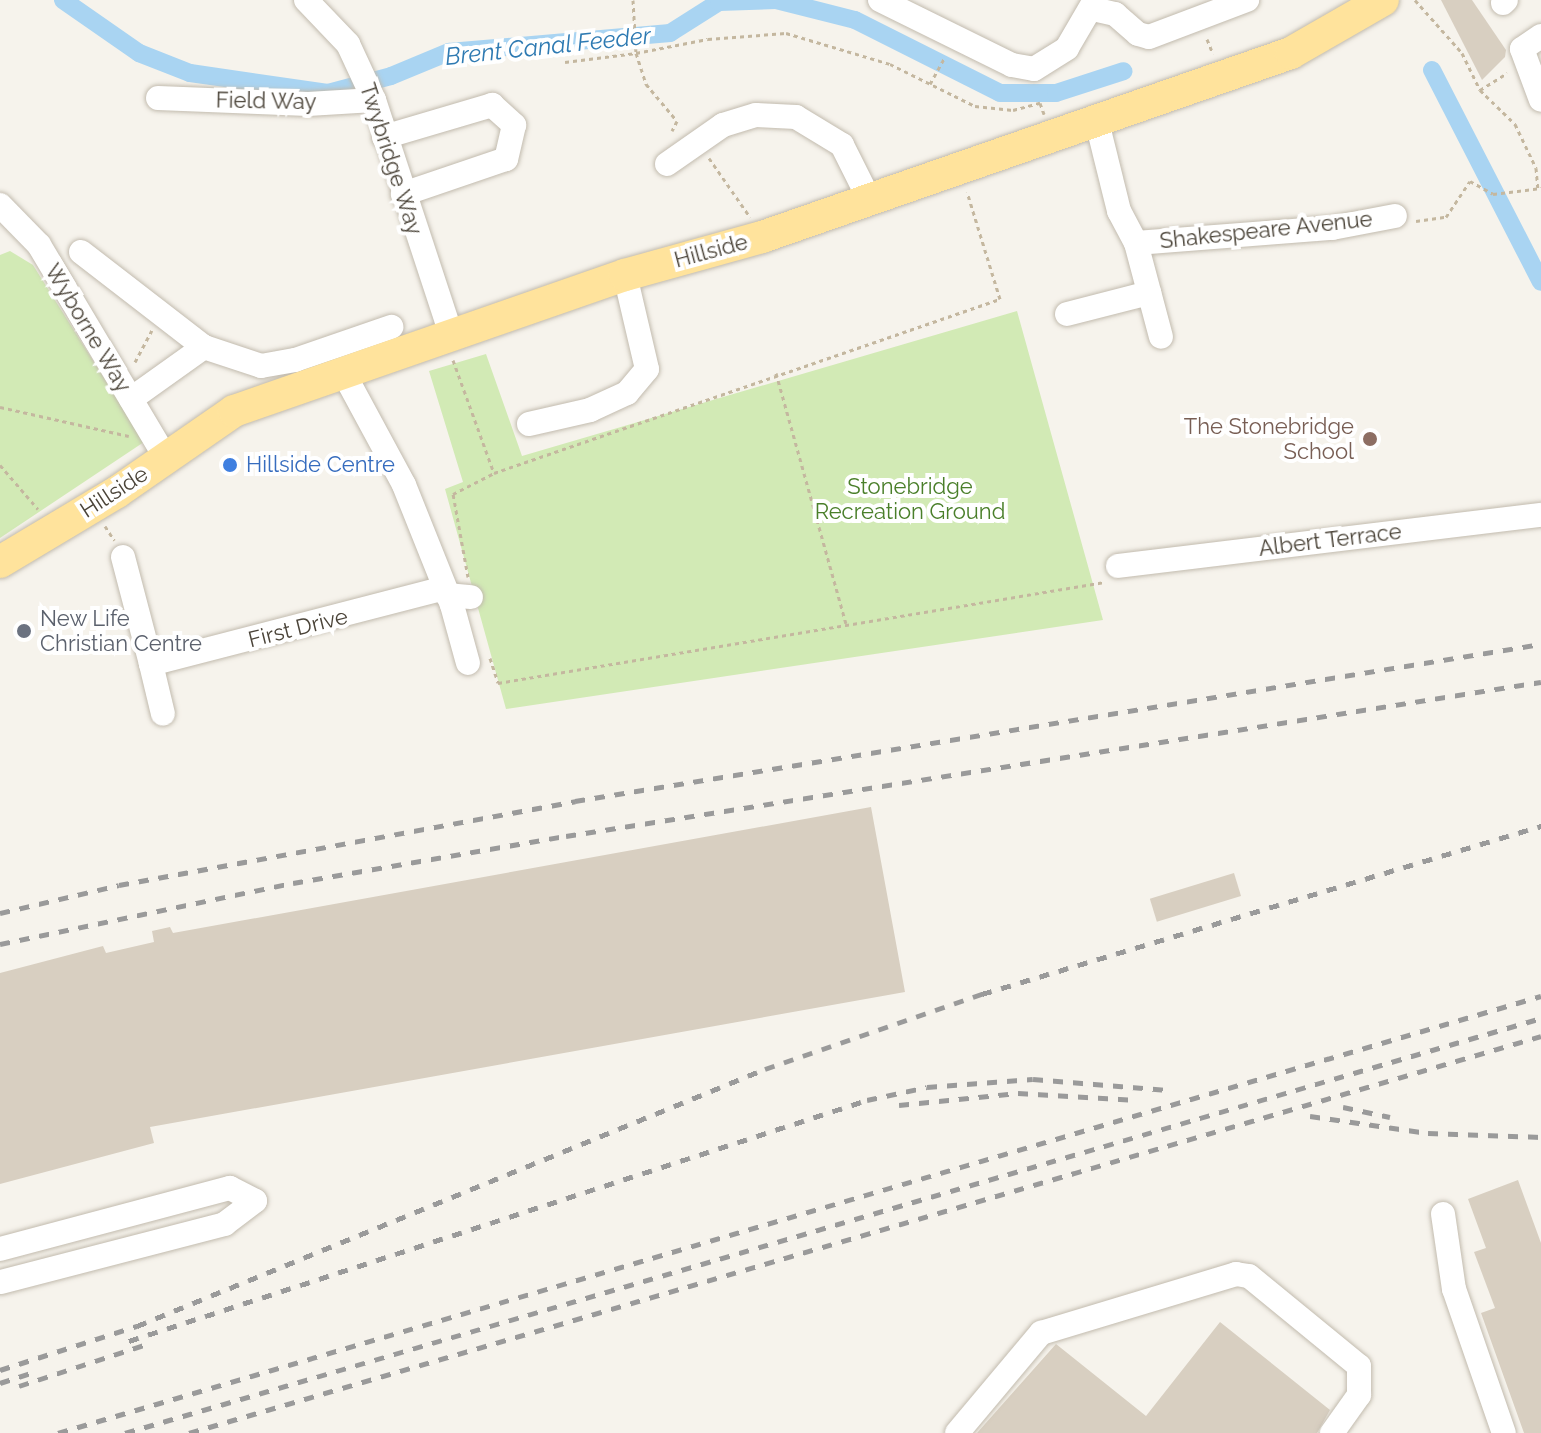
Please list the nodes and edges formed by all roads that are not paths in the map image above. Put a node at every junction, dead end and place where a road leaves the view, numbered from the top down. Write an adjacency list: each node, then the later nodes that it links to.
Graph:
1 (306, 0): 7 (street, Twybridge Way)
2 (880, 0): 5 (street)
3 (1247, 0): 5 (street)
4 (1383, 0): 10 (main road, Hillside)
5 (1094, 5)
6 (1529, 49): 9 (street)
7 (369, 88): 8 (street, Field Way); 11 (street, Twybridge Way)
8 (158, 98)
9 (1541, 100)
10 (1096, 118): 14 (main road, Hillside); 17 (street)
11 (384, 137): 13 (street, Twybridge Way); 13 (street)
12 (667, 164): 14 (street)
13 (403, 194): 25 (street, Twybridge Way)
14 (869, 199): 19 (main road, Hillside)
15 (0, 205): 27 (street, Wyborne Way)
16 (1395, 216): 17 (street, Shakespeare Avenue)
17 (1136, 243): 20 (street)
18 (81, 252): 24 (street)
19 (625, 275): 25 (main road, Hillside); 28 (street)
20 (1149, 293): 21 (street); 23 (street)
21 (1067, 314)
22 (391, 327): 24 (street)
23 (1161, 337)
24 (204, 347): 27 (street)
25 (452, 347): 26 (main road, Hillside)
26 (343, 372): 29 (main road, Hillside); 34 (street)
27 (126, 392): 29 (street, Wyborne Way)
28 (529, 424)
29 (166, 458): 32 (main road, Hillside)
30 (1541, 515): 33 (street, Albert Terrace)
31 (123, 557): 36 (street)
32 (0, 562)
33 (1118, 566)
34 (454, 593): 35 (street); 36 (street, First Drive)
35 (478, 659)
36 (151, 664): 37 (street)
37 (163, 714)
38 (1443, 1214): 43 (street)
39 (0, 1249): 40 (street)
40 (0, 1282)
41 (957, 1433): 42 (street)
42 (1332, 1433)
43 (1504, 1433)

